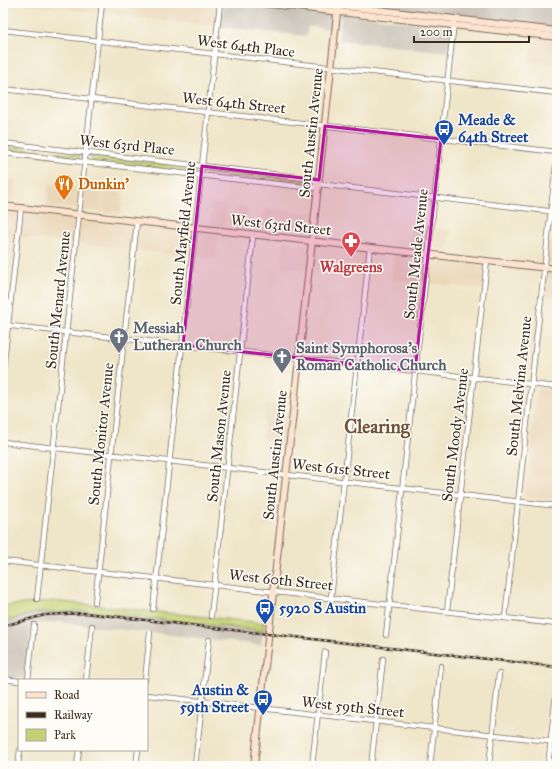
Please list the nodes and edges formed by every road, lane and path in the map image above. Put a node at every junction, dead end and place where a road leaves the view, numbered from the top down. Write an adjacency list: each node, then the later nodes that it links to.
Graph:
1 (102, 3): 10 (street, South Menard Avenue)
2 (220, 3): 11 (street, South Mayfield Avenue)
3 (262, 3): 5 (street)
4 (318, 3): 5 (street)
5 (338, 7): 6 (street); 12 (street, South Austin Avenue)
6 (454, 22): 8 (street); 9 (street); 13 (street, South Meade Avenue)
7 (3, 30): 10 (street, West 64th Place)
8 (557, 31)
9 (557, 37)
10 (98, 41): 11 (street, West 64th Place); 16 (street, South Menard Avenue)
11 (215, 54): 12 (street, West 64th Place); 17 (street, South Mayfield Avenue)
12 (331, 68): 13 (street, West 64th Place); 18 (street, South Austin Avenue)
13 (448, 81): 15 (street, West 64th Place); 19 (street, South Meade Avenue)
14 (3, 89): 16 (street, West 64th Street)
15 (557, 93)
16 (92, 100): 17 (street, West 64th Street); 23 (street, South Menard Avenue)
17 (208, 113): 18 (street, West 64th Street); 26 (street, South Mayfield Avenue)
18 (325, 126): 19 (street, West 64th Street); 28 (street, South Austin Avenue)
19 (441, 139): 21 (street, West 64th Street); 29 (street, South Meade Avenue)
20 (3, 143): 23 (street, West 63rd Place)
21 (557, 152)
22 (3, 153): 25 (street, West 63rd Place)
23 (86, 153): 25 (street, South Menard Avenue); 26 (street, West 63rd Place)
24 (557, 156): 32 (street, South Melvina Avenue)
25 (85, 162): 27 (street, West 63rd Place); 34 (street, South Menard Avenue)
26 (202, 166): 27 (street, South Mayfield Avenue); 28 (street, West 63rd Place)
27 (201, 175): 28 (street, West 63rd Place); 36 (street, South Mayfield Avenue)
28 (318, 184): 29 (street, West 63rd Place); 38 (street, South Austin Avenue)
29 (434, 197): 32 (street, West 63rd Place); 40 (street, South Meade Avenue)
30 (3, 206): 31 (street, West 63rd Street)
31 (21, 208): 34 (street, West 63rd Street); 44 (street)
32 (551, 211): 33 (street, West 63rd Place); 42 (street, South Melvina Avenue)
33 (557, 212)
34 (79, 214): 35 (street, West 63rd Street); 45 (street, South Menard Avenue)
35 (138, 221): 36 (street, West 63rd Street); 46 (street, South Monitor Avenue)
36 (196, 228): 37 (street, West 63rd Street); 47 (street, South Mayfield Avenue)
37 (253, 235): 38 (street, West 63rd Street); 48 (street, South Mason Avenue)
38 (312, 241): 39 (street, West 63rd Street); 49 (street, South Austin Avenue)
39 (370, 248): 40 (street, West 63rd Street); 50 (street)
40 (428, 254): 41 (street, West 63rd Street); 52 (street, South Meade Avenue)
41 (487, 261): 42 (street, West 63rd Street); 53 (street, South Moody Avenue)
42 (544, 268): 43 (street, West 63rd Street); 54 (street, South Melvina Avenue)
43 (557, 269)
44 (6, 325): 45 (street); 51 (street)
45 (66, 332): 46 (street); 57 (street, South Menard Avenue)
46 (124, 338): 47 (street); 58 (street, South Monitor Avenue)
47 (183, 345): 48 (street); 59 (street, South Mayfield Avenue)
48 (240, 352): 49 (street); 60 (street, South Mason Avenue)
49 (299, 358): 50 (street); 61 (street, South Austin Avenue)
50 (357, 365): 52 (street); 62 (street)
51 (3, 370)
52 (415, 371): 53 (street); 63 (street, South Meade Avenue)
53 (474, 378): 54 (street); 64 (street, South Moody Avenue)
54 (531, 385): 55 (street); 65 (street, South Melvina Avenue)
55 (557, 387)
56 (3, 442): 57 (street, West 61st Street)
57 (54, 448): 58 (street, West 61st Street); 68 (street, South Menard Avenue)
58 (111, 455): 59 (street, West 61st Street); 69 (street, South Monitor Avenue)
59 (170, 461): 60 (street, West 61st Street); 70 (street, South Mayfield Avenue)
60 (228, 468): 61 (street, West 61st Street); 71 (street, South Mason Avenue)
61 (286, 475): 62 (street, West 61st Street); 72 (street, South Austin Avenue)
62 (344, 481): 63 (street, West 61st Street); 73 (street)
63 (402, 488): 64 (street, West 61st Street); 76 (street, South Meade Avenue)
64 (460, 494): 65 (street, West 61st Street); 78 (street, South Moody Avenue)
65 (518, 501): 66 (street, West 61st Street); 80 (street, South Melvina Avenue)
66 (557, 506)
67 (3, 561): 68 (street, West 60th Street)
68 (40, 565): 69 (street, West 60th Street); 74 (street, South Menard Avenue)
69 (98, 572): 70 (street, West 60th Street); 75 (street, South Monitor Avenue)
70 (157, 578): 71 (street, West 60th Street); 77 (street, South Mayfield Avenue)
71 (215, 585): 72 (street, West 60th Street); 79 (street, South Mason Avenue)
72 (273, 591): 73 (street, West 60th Street); 99 (street, South Austin Avenue)
73 (331, 598): 76 (street, West 60th Street)
74 (37, 599)
75 (95, 602)
76 (389, 604): 78 (street, West 60th Street); 85 (street, South Meade Avenue)
77 (153, 609)
78 (447, 611): 80 (street, West 60th Street)
79 (211, 616)
80 (505, 618): 81 (street, West 60th Street)
81 (557, 624)
82 (34, 625): 92 (street)
83 (92, 626): 93 (street)
84 (150, 633): 94 (street)
85 (386, 635)
86 (209, 640): 98 (street)
87 (325, 652): 100 (street)
88 (383, 659): 101 (street)
89 (441, 666): 102 (street)
90 (500, 674): 103 (street)
91 (3, 679): 95 (street)
92 (28, 679)
93 (86, 679)
94 (145, 679)
95 (18, 681)
96 (557, 685): 104 (street)
97 (148, 696): 98 (street, West 59th Street)
98 (202, 702): 99 (street, West 59th Street); 112 (street)
99 (260, 708): 100 (street, West 59th Street); 113 (street, South Austin Avenue)
100 (318, 715): 101 (street, West 59th Street); 114 (street)
101 (376, 722): 102 (street, West 59th Street); 115 (street)
102 (434, 728): 103 (street, West 59th Street); 116 (street)
103 (492, 735): 104 (street, West 59th Street); 117 (street)
104 (551, 742): 105 (street, West 59th Street); 118 (street)
105 (557, 742)
106 (20, 751): 109 (street)
107 (79, 751): 110 (street)
108 (138, 751): 111 (street)
109 (18, 766)
110 (77, 766)
111 (136, 766)
112 (195, 766)
113 (254, 766)
114 (312, 766)
115 (371, 766)
116 (430, 766)
117 (489, 766)
118 (548, 766)

